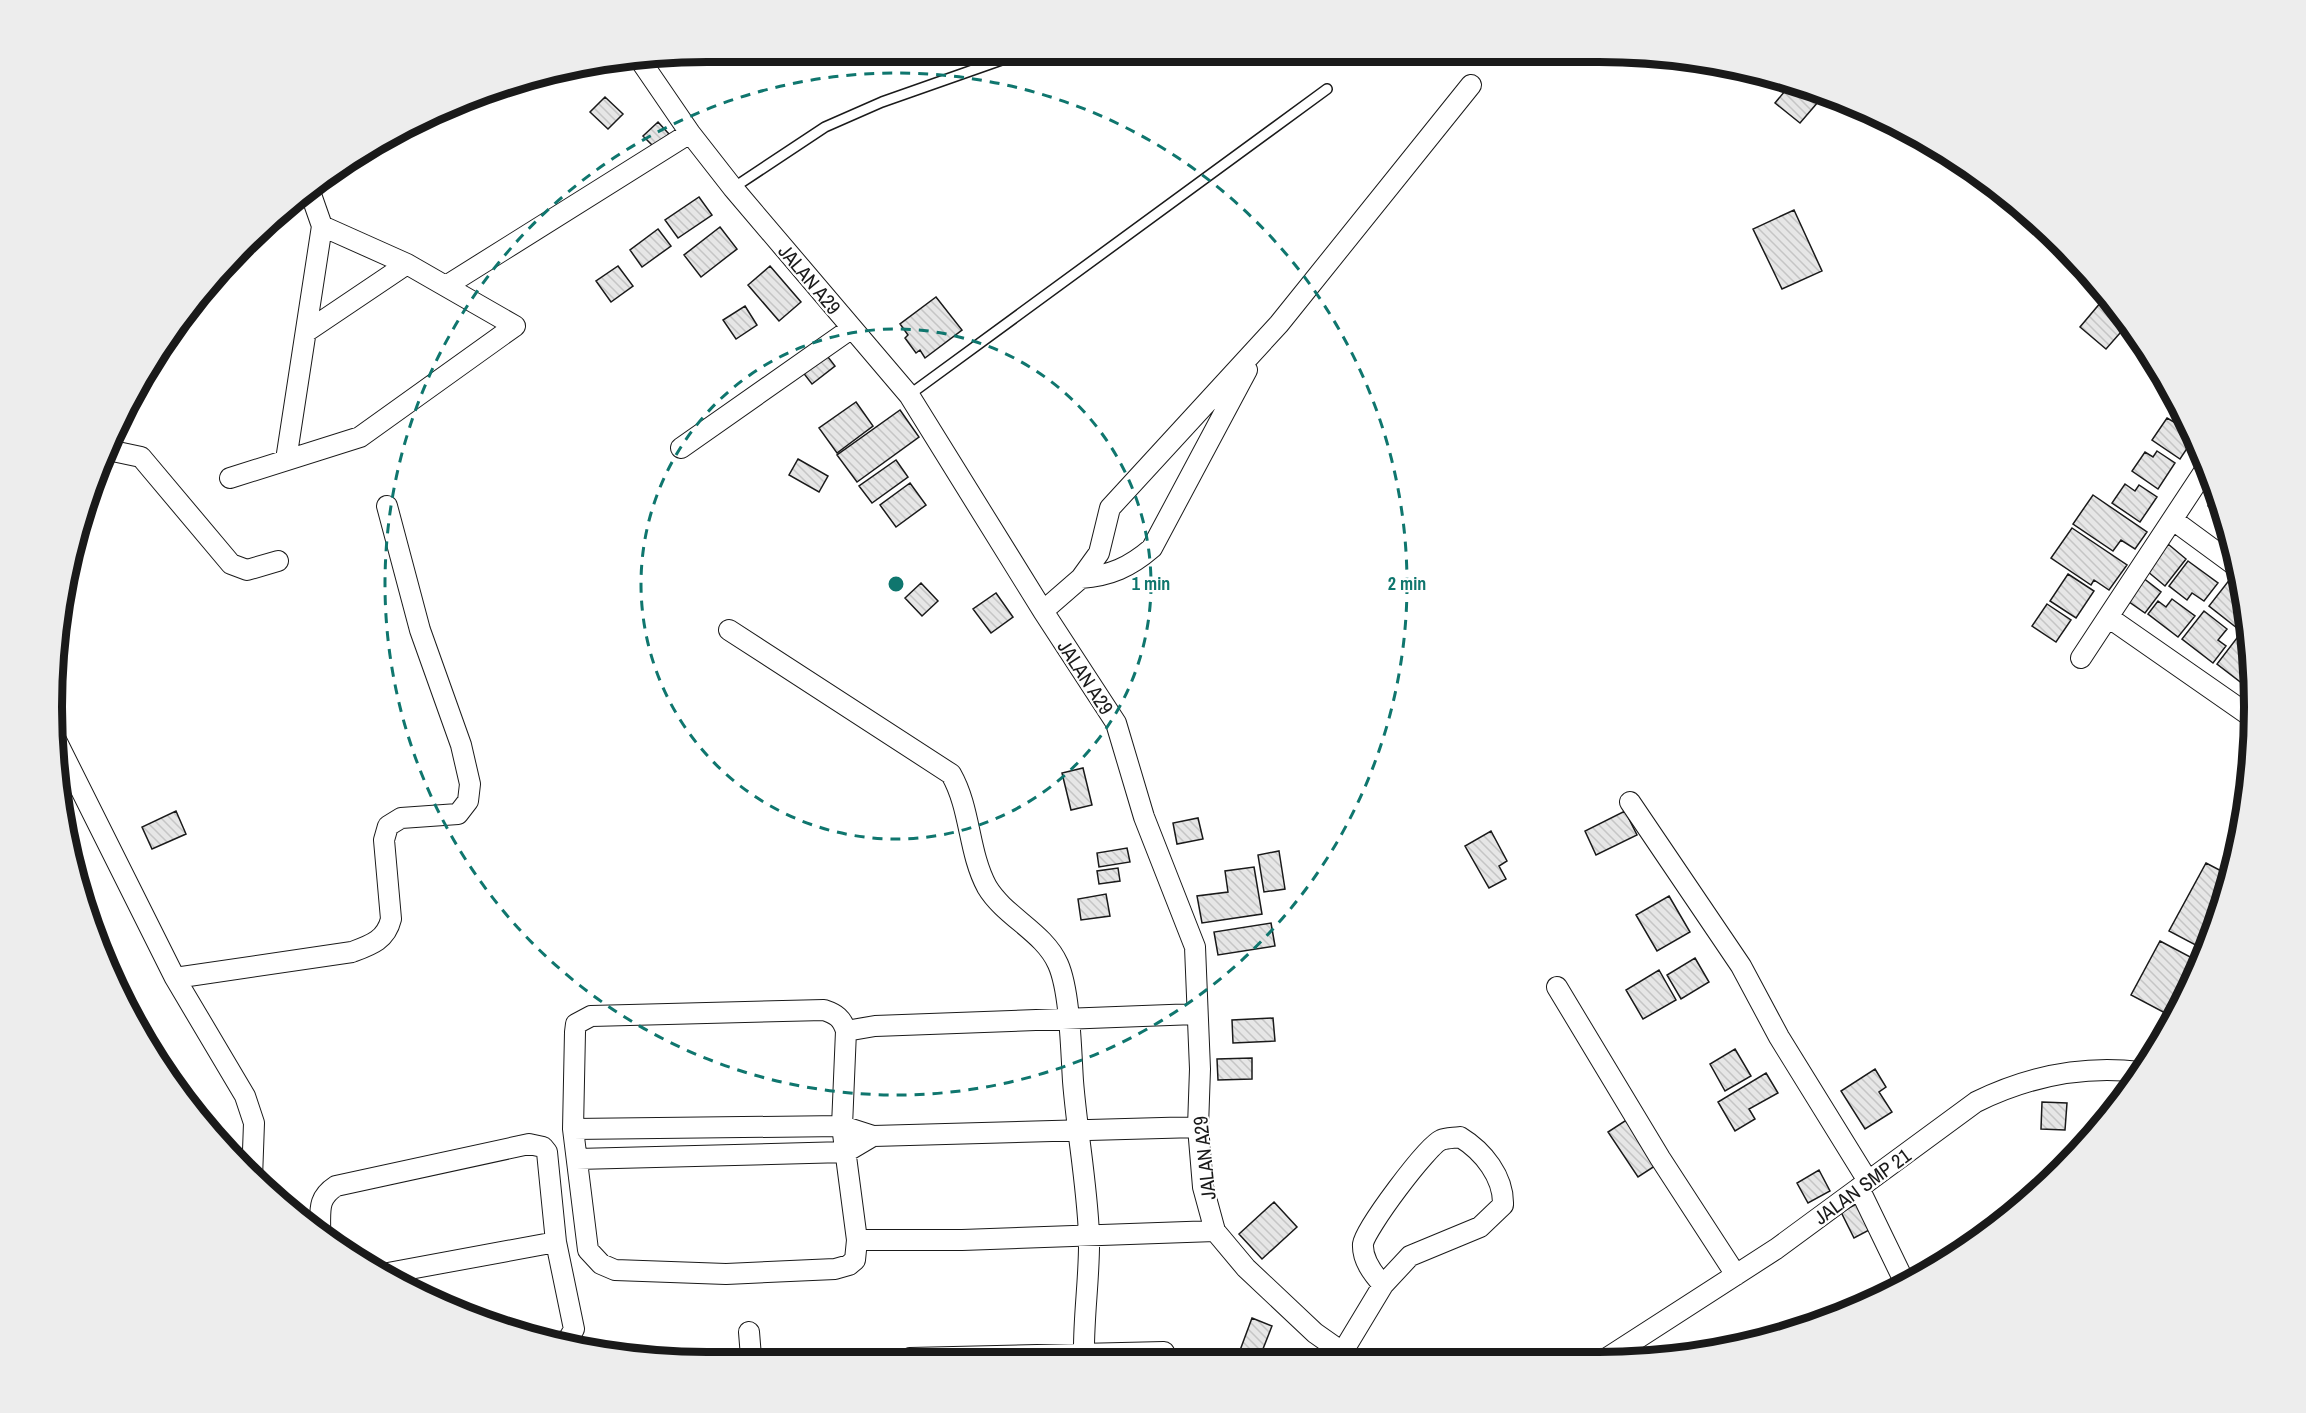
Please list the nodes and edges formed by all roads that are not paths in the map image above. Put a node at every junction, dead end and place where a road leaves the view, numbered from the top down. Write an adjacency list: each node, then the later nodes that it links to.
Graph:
1 (996, 62): 6 (lane)
2 (643, 65): 5 (street, JALAN A29)
3 (1471, 85): 13 (street)
4 (1327, 89): 14 (lane)
5 (690, 133): 6 (street, JALAN A29); 10 (street)
6 (733, 188): 11 (street, JALAN A29)
7 (312, 197): 8 (street)
8 (322, 226): 9 (street); 12 (street)
9 (407, 264): 10 (street); 12 (street)
10 (446, 286): 17 (street)
11 (852, 328): 14 (street, JALAN A29); 15 (street)
12 (306, 332): 17 (street)
13 (1259, 346): 24 (street); 24 (street)
14 (909, 395): 25 (street, JALAN A29)
15 (681, 448)
16 (115, 451): 23 (street)
17 (286, 460): 19 (street)
18 (2201, 476): 21 (street)
19 (230, 478)
20 (387, 506): 32 (street)
21 (2173, 520): 22 (street); 26 (street)
22 (2227, 560)
23 (278, 561)
24 (1081, 578): 25 (street)
25 (1043, 611): 34 (street, JALAN A29)
26 (2108, 617): 28 (street); 29 (street)
27 (729, 630): 35 (street)
28 (2081, 658)
29 (2244, 712)
30 (64, 755): 32 (street)
31 (1630, 802): 46 (street)
32 (175, 978): 45 (street)
33 (1557, 987): 53 (street)
34 (1196, 1014): 35 (street); 39 (street, JALAN A29)
35 (1069, 1020): 36 (street); 40 (street)
36 (846, 1031): 38 (street); 41 (street)
37 (2131, 1072): 46 (street, JALAN SMP 21)
38 (842, 1126): 41 (street); 42 (street); 43 (street)
39 (1198, 1127): 40 (street); 48 (street, JALAN A29)
40 (1077, 1128): 42 (street); 49 (street)
41 (573, 1129): 44 (street)
42 (873, 1136): 43 (street)
43 (846, 1152): 44 (street); 50 (street)
44 (577, 1159): 50 (street)
45 (252, 1165)
46 (1863, 1184): 53 (street, JALAN SMP 21); 54 (street)
47 (320, 1223): 51 (street)
48 (1215, 1231): 49 (street); 61 (street, JALAN A29)
49 (1089, 1235): 50 (street); 60 (street)
50 (857, 1240)
51 (556, 1242): 52 (street); 57 (street)
52 (396, 1272)
53 (1736, 1275): 58 (street, JALAN SMP 21)
54 (1902, 1276)
55 (1383, 1285): 55 (street); 62 (street)
56 (749, 1332): 59 (street)
57 (570, 1337)
58 (1618, 1351)
59 (751, 1352)
60 (1084, 1352)
61 (1341, 1352)
62 (1349, 1352)

